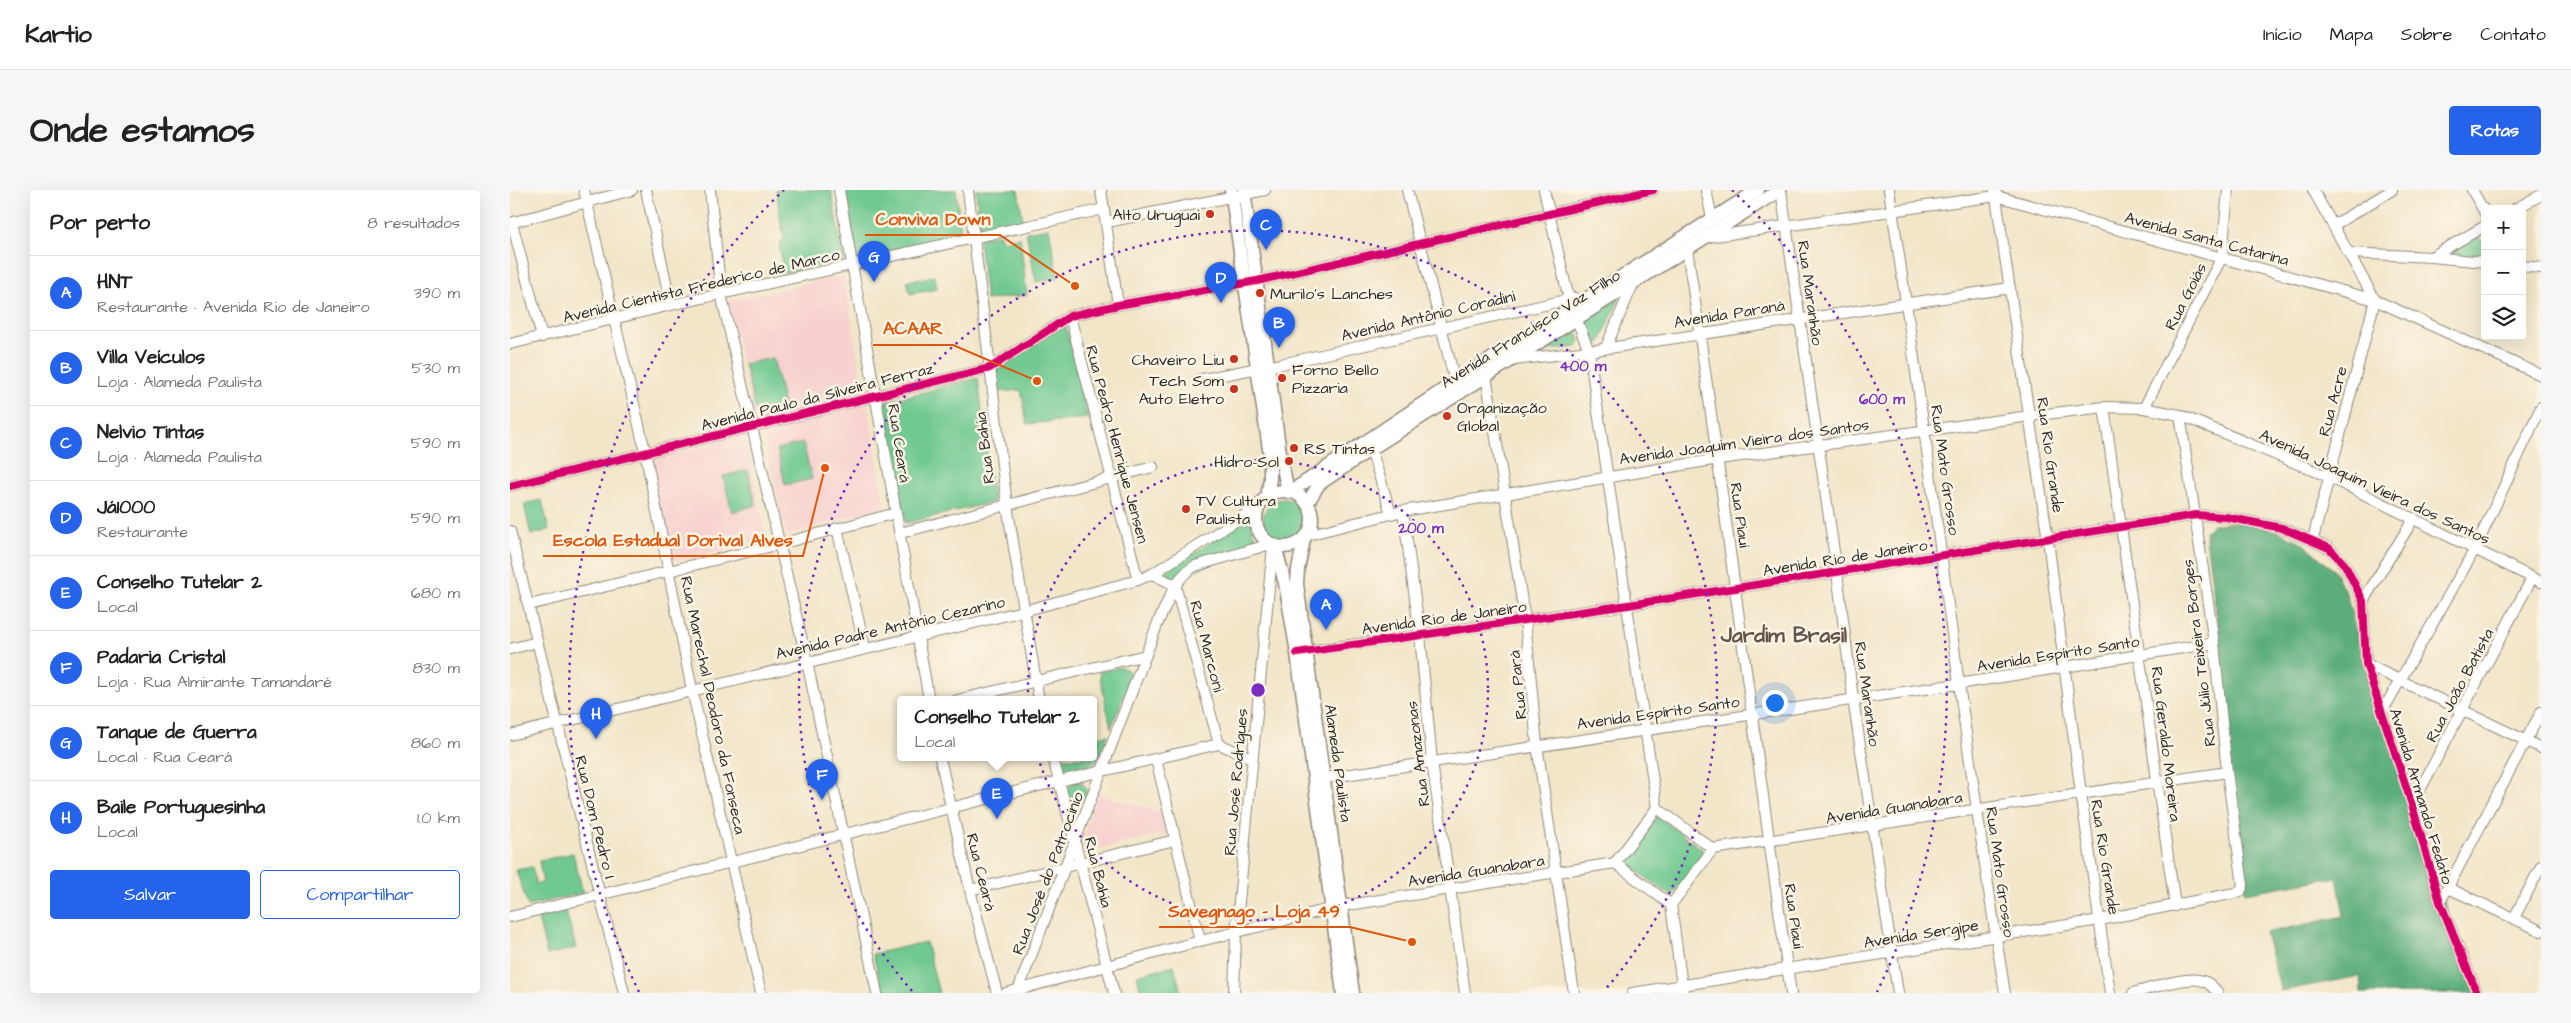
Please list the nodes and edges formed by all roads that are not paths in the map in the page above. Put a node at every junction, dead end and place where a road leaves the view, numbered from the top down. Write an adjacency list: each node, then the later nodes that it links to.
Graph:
1 (584, 190): 24 (street, Rua Marechal Deodoro da Fonseca)
2 (632, 190): 24 (street)
3 (646, 190): 55 (street)
4 (710, 190): 51 (street)
5 (839, 190): 44 (street, Rua Ceará)
6 (968, 190): 36 (street, Rua Bahia)
7 (1101, 190): 27 (street)
8 (1265, 190): 20 (street)
9 (1407, 190): 38 (street)
10 (1544, 190): 29 (street)
11 (1653, 190): 29 (street, Avenida Paulo da Silveira Ferraz)
12 (1706, 190): 30 (street)
13 (1758, 190): 30 (main road, Avenida Francisco Vaz Filho)
14 (1780, 190): 34 (street, Rua Maranhão); 37 (main road, Avenida Francisco Vaz Filho)
15 (1889, 190): 28 (street, Rua Mato Grosso)
16 (2228, 190): 41 (street, Rua Goiás)
17 (2313, 190): 33 (street)
18 (2392, 190): 33 (street)
19 (2472, 190): 26 (street)
20 (1245, 192): 22 (street); 48 (main road)
21 (1996, 193): 28 (street, Avenida Santa Catarina); 41 (street, Avenida Santa Catarina); 49 (street, Rua Rio Grande)
22 (1231, 194): 31 (street); 48 (main road)
23 (2541, 195): 25 (street)
24 (587, 202): 32 (street); 60 (street, Rua Marechal Deodoro da Fonseca)
25 (2522, 205)
26 (2481, 206)
27 (1104, 208): 31 (street); 36 (street, Avenida Cientista Frederico de Marco)
28 (1893, 212): 34 (street, Avenida Santa Catarina); 54 (street, Rua Mato Grosso)
29 (1549, 214): 38 (street, Avenida Paulo da Silveira Ferraz); 50 (street)
30 (1712, 218): 57 (main road, Avenida Francisco Vaz Filho)
31 (1107, 222): 56 (street)
32 (511, 223): 63 (street)
33 (2334, 225): 40 (street)
34 (1787, 227): 37 (street, Avenida Santa Catarina); 59 (street, Rua Maranhão)
35 (2481, 228): 42 (street)
36 (975, 237): 44 (street, Avenida Cientista Frederico de Marco); 69 (street, Rua Bahia)
37 (1704, 238): 39 (main road, Avenida Francisco Vaz Filho)
38 (1420, 244): 48 (street, Avenida Paulo da Silveira Ferraz); 61 (street)
39 (1686, 249): 47 (main road, Avenida Francisco Vaz Filho); 62 (street, Rua Piauí)
40 (2350, 254): 42 (street); 52 (street)
41 (2222, 257): 52 (street, Avenida Santa Catarina); 77 (street, Rua Goiás)
42 (2431, 257): 43 (street)
43 (2481, 262)
44 (853, 266): 51 (street, Avenida Cientista Frederico de Marco); 74 (street, Rua Ceará)
45 (2526, 266): 46 (street)
46 (2541, 268)
47 (1634, 282): 57 (main road, Avenida Francisco Vaz Filho); 65 (street)
48 (1251, 283): 56 (street, Avenida Paulo da Silveira Ferraz); 68 (main road)
49 (2010, 288): 54 (street, Avenida Paraná); 79 (street, Rua Rio Grande)
50 (1567, 289): 53 (street); 57 (street)
51 (722, 294): 55 (street, Avenida Cientista Frederico de Marco); 80 (street)
52 (2375, 300): 71 (street, Avenida Santa Catarina); 88 (street, Rua Acre)
53 (1558, 302): 57 (street, Avenida Antônio Coradini); 61 (street, Avenida Antônio Coradini)
54 (1908, 303): 59 (street, Avenida Paraná); 81 (street, Rua Mato Grosso)
55 (671, 305): 60 (street, Avenida Cientista Frederico de Marco)
56 (1118, 305): 58 (street, Avenida Paulo da Silveira Ferraz)
57 (1574, 308): 66 (street); 67 (main road, Avenida Francisco Vaz Filho); 73 (main road, Avenida Francisco Vaz Filho)
58 (1070, 316): 69 (street, Avenida Paulo da Silveira Ferraz); 89 (street, Rua Pedro Henrique Jensen)
59 (1798, 318): 62 (street, Avenida Paraná); 82 (street, Rua Maranhão)
60 (615, 320): 63 (street, Avenida Cientista Frederico de Marco); 84 (street, Rua Marechal Deodoro da Fonseca)
61 (1442, 327): 68 (street, Avenida Antônio Coradini); 73 (street)
62 (1700, 333): 65 (street, Avenida Paraná); 85 (street, Rua Piauí)
63 (542, 336): 64 (street, Avenida Cientista Frederico de Marco)
64 (510, 344)
65 (1606, 347): 66 (street, Avenida Paraná)
66 (1589, 351): 67 (street, Avenida Paraná); 87 (street)
67 (1513, 360): 70 (main road, Avenida Francisco Vaz Filho)
68 (1263, 367): 72 (street, Avenida Antônio Coradini); 91 (main road); 93 (main road)
69 (990, 368): 74 (street, Avenida Paulo da Silveira Ferraz); 95 (street, Rua Bahia)
70 (1486, 375): 83 (main road, Avenida Francisco Vaz Filho); 92 (street, Rua Pará)
71 (2541, 375)
72 (1198, 380)
73 (1455, 382): 91 (main road, Avenida Francisco Vaz Filho)
74 (877, 395): 80 (street, Avenida Paulo da Silveira Ferraz); 97 (street, Rua Ceará)
75 (2104, 407): 77 (street, Avenida Joaquim Vieira dos Santos); 79 (street, Avenida Joaquim Vieira dos Santos); 102 (street, Rua Geraldo Moreira)
76 (2541, 407): 110 (street)
77 (2144, 408): 78 (street, Avenida Joaquim Vieira dos Santos)
78 (2180, 415): 88 (street, Avenida Joaquim Vieira dos Santos); 99 (street, Rua Júlio Teixeira Borges)
79 (2030, 416): 81 (street, Avenida Joaquim Vieira dos Santos); 107 (street, Rua Rio Grande)
80 (752, 428): 84 (street, Avenida Paulo da Silveira Ferraz); 108 (street)
81 (1924, 430): 82 (street, Avenida Joaquim Vieira dos Santos); 111 (street, Rua Mato Grosso)
82 (1818, 445): 85 (street, Avenida Joaquim Vieira dos Santos); 114 (street, Rua Maranhão)
83 (1371, 449): 94 (main road, Avenida Francisco Vaz Filho); 98 (street)
84 (645, 452): 90 (street, Avenida Paulo da Silveira Ferraz); 113 (street, Rua Marechal Deodoro da Fonseca)
85 (1718, 459): 87 (street, Avenida Joaquim Vieira dos Santos); 119 (street, Rua Piauí)
86 (1153, 467): 89 (street)
87 (1608, 476): 92 (street, Avenida Joaquim Vieira dos Santos); 121 (street)
88 (2328, 476): 100 (street, Avenida Joaquim Vieira dos Santos); 106 (street, Rua Acre)
89 (1112, 477): 95 (street); 116 (street, Rua Pedro Henrique Jensen)
90 (510, 486)
91 (1289, 492): 93 (main road); 94 (main road)
92 (1504, 494): 96 (street, Avenida Joaquim Vieira dos Santos); 124 (street, Rua Pará)
93 (1263, 502): 109 (main road); 115 (street, Avenida Padre Antônio Cezarino)
94 (1307, 504): 105 (main road)
95 (1006, 505): 104 (street); 123 (street, Rua Bahia)
96 (1403, 511): 98 (street, Avenida Joaquim Vieira dos Santos); 126 (street, Rua Amazonas)
97 (896, 513): 101 (street); 104 (street, Rua Ceará)
98 (1392, 514): 105 (street, Avenida Joaquim Vieira dos Santos)
99 (2196, 515): 102 (street, Avenida Rio de Janeiro); 106 (street, Avenida Rio de Janeiro); 128 (street, Rua Júlio Teixeira Borges)
100 (2414, 518): 110 (street, Avenida Joaquim Vieira dos Santos); 120 (street)
101 (837, 528): 108 (street); 129 (street)
102 (2122, 528): 107 (street, Avenida Rio de Janeiro); 133 (street, Rua Geraldo Moreira)
103 (510, 531): 112 (street, Rua Dom Pedro I)
104 (900, 533): 125 (street, Rua Ceará)
105 (1306, 537): 109 (main road); 131 (main road, Alameda Paulista)
106 (2313, 539): 120 (street, Avenida Rio de Janeiro)
107 (2048, 540): 111 (street, Avenida Rio de Janeiro); 136 (street, Rua Rio Grande)
108 (780, 544): 113 (street); 134 (street)
109 (1273, 545): 118 (street, Rua José do Patrocínio); 131 (main road, Alameda Paulista); 156 (street, Rua José Rodrigues)
110 (2475, 549): 117 (street, Avenida Joaquim Vieira dos Santos); 138 (street)
111 (1943, 555): 114 (street, Avenida Rio de Janeiro); 139 (street, Rua Mato Grosso)
112 (514, 569): 122 (street, Rua Dom Pedro I)
113 (669, 571): 122 (street); 140 (street, Rua Marechal Deodoro da Fonseca)
114 (1837, 572): 119 (street, Avenida Rio de Janeiro); 144 (street, Rua Maranhão)
115 (1152, 574): 116 (street, Avenida Padre Antônio Cezarino); 118 (street)
116 (1138, 580): 123 (street, Avenida Padre Antônio Cezarino)
117 (2537, 580): 145 (street, Rua João Batista)
118 (1176, 585): 132 (street, Rua José do Patrocínio); 153 (street, Rua Marconi)
119 (1736, 588): 121 (street, Avenida Rio de Janeiro); 148 (street, Rua Piauí)
120 (2363, 601): 135 (street, Avenida Armando Fedato)
121 (1628, 604): 124 (street, Avenida Rio de Janeiro); 150 (street)
122 (529, 605): 127 (street, Rua Dom Pedro I)
123 (1023, 611): 125 (street, Avenida Padre Antônio Cezarino); 137 (street, Rua Bahia)
124 (1525, 620): 126 (street, Avenida Rio de Janeiro); 154 (street, Rua Pará)
125 (919, 635): 129 (street, Avenida Padre Antônio Cezarino); 141 (street, Rua Ceará)
126 (1420, 635): 131 (street, Avenida Rio de Janeiro); 160 (street, Rua Amazonas)
127 (537, 642): 130 (street); 149 (street, Rua Dom Pedro I)
128 (2214, 643): 133 (street, Avenida Espírito Santo); 162 (street, Rua Júlio Teixeira Borges)
129 (865, 648): 134 (street, Avenida Padre Antônio Cezarino)
130 (510, 649)
131 (1302, 652): 163 (main road, Alameda Paulista)
132 (1146, 655): 137 (street); 161 (street, Rua José do Patrocínio)
133 (2141, 655): 136 (street, Avenida Espírito Santo); 165 (street, Rua Geraldo Moreira)
134 (806, 662): 140 (street, Avenida Padre Antônio Cezarino); 172 (street)
135 (2366, 664): 138 (street); 146 (street, Avenida Armando Fedato)
136 (2065, 667): 139 (street, Avenida Espírito Santo); 166 (street, Rua Rio Grande)
137 (1034, 680): 142 (street); 143 (street, Rua Bahia)
138 (2398, 681): 145 (street); 146 (street)
139 (1958, 684): 144 (street, Avenida Espírito Santo); 170 (street, Rua Mato Grosso)
140 (692, 690): 149 (street, Avenida Padre Antônio Cezarino); 178 (street, Rua Marechal Deodoro da Fonseca)
141 (928, 696)
142 (972, 696)
143 (1038, 696)
144 (1852, 699): 148 (street, Avenida Espírito Santo); 171 (street, Rua Maranhão)
145 (2462, 711): 152 (street); 167 (street, Rua João Batista)
146 (2382, 712): 167 (street, Avenida Armando Fedato)
147 (2541, 712): 152 (street)
148 (1750, 714): 150 (street, Avenida Espírito Santo); 175 (street, Rua Piauí)
149 (557, 723): 151 (street, Avenida Padre Antônio Cezarino); 187 (street, Rua Dom Pedro I)
150 (1646, 729): 154 (street, Avenida Espírito Santo); 168 (street)
151 (510, 735)
152 (2526, 741): 155 (street); 183 (street)
153 (1219, 744): 156 (street); 157 (street)
154 (1538, 745): 160 (street, Avenida Espírito Santo); 182 (street, Rua Pará)
155 (2541, 748)
156 (1251, 758): 196 (street, Rua José Rodrigues)
157 (1156, 759): 161 (street); 174 (street)
158 (941, 761): 169 (street, Rua Ceará)
159 (1054, 761): 164 (street, Rua Bahia)
160 (1432, 762): 163 (street, Avenida Espírito Santo); 184 (street, Rua Amazonas)
161 (1102, 771): 164 (street); 173 (street, Rua José do Patrocínio)
162 (2227, 772): 165 (street, Avenida Guanabara); 185 (street, Rua Júlio Teixeira Borges)
163 (1319, 779): 191 (main road, Alameda Paulista)
164 (1059, 781): 169 (street); 173 (street, Rua Bahia)
165 (2155, 782): 166 (street, Avenida Guanabara); 190 (street, Rua Geraldo Moreira)
166 (2081, 794): 170 (street, Avenida Guanabara); 194 (street, Rua Rio Grande)
167 (2412, 805): 188 (street, Avenida Armando Fedato)
168 (1657, 808): 176 (street); 179 (street)
169 (951, 809): 172 (street); 186 (street, Rua Ceará)
170 (1977, 809): 171 (street, Avenida Guanabara); 197 (street, Rua Mato Grosso)
171 (1873, 826): 175 (street, Avenida Guanabara); 199 (street, Rua Maranhão)
172 (844, 836): 178 (street); 206 (street)
173 (1076, 838): 177 (street, Rua Bahia); 180 (street, Rua José do Patrocínio)
174 (1174, 840): 177 (street); 198 (street)
175 (1770, 841): 176 (street, Avenida Guanabara); 201 (street, Rua Piauí)
176 (1713, 849): 189 (street)
177 (1081, 862): 180 (street); 200 (street, Rua Bahia)
178 (732, 863): 187 (street); 205 (street, Rua Marechal Deodoro da Fonseca)
179 (1615, 864): 182 (street, Avenida Guanabara); 189 (street)
180 (1066, 866): 186 (street); 203 (street, Rua José do Patrocínio)
181 (2541, 866): 193 (street)
182 (1557, 873): 184 (street, Avenida Guanabara); 214 (street, Rua Pará)
183 (2448, 888): 188 (street); 193 (street)
184 (1450, 889): 191 (street, Avenida Guanabara); 213 (street, Rua Amazonas)
185 (2242, 889): 190 (street, Avenida Sergipe)
186 (970, 890): 207 (street, Rua Ceará)
187 (600, 896): 192 (street); 204 (street, Rua Dom Pedro I)
188 (2440, 902): 222 (street, Avenida Armando Fedato)
189 (1671, 905): 202 (street)
190 (2175, 906): 194 (street, Avenida Sergipe)
191 (1337, 908): 196 (street, Avenida Guanabara); 211 (main road, Alameda Paulista); 212 (main road, Alameda Paulista)
192 (510, 917)
193 (2514, 918): 195 (street)
194 (2100, 920): 197 (street, Avenida Sergipe); 219 (street, Rua Rio Grande)
195 (2541, 931)
196 (1236, 933): 198 (street, Avenida Guanabara); 210 (street, Rua José Rodrigues)
197 (1995, 937): 199 (street, Avenida Sergipe); 218 (street, Rua Mato Grosso)
198 (1200, 941): 200 (street, Avenida Guanabara)
199 (1892, 953): 201 (street, Avenida Sergipe); 217 (street, Rua Maranhão)
200 (1108, 967): 203 (street, Avenida Guanabara); 209 (street, Rua Bahia)
201 (1788, 969): 202 (street, Avenida Sergipe); 216 (street, Rua Piauí)
202 (1683, 989): 215 (street, Avenida Sergipe)
203 (1018, 991): 208 (street, Avenida Guanabara)
204 (624, 993)
205 (761, 993)
206 (877, 993)
207 (997, 993)
208 (1006, 993)
209 (1114, 993)
210 (1234, 993)
211 (1343, 993)
212 (1353, 993)
213 (1465, 993)
214 (1574, 993)
215 (1632, 993)
216 (1791, 993)
217 (1898, 993)
218 (2005, 993)
219 (2110, 993)
220 (2132, 993): 221 (street)
221 (2218, 993)
222 (2478, 993)

